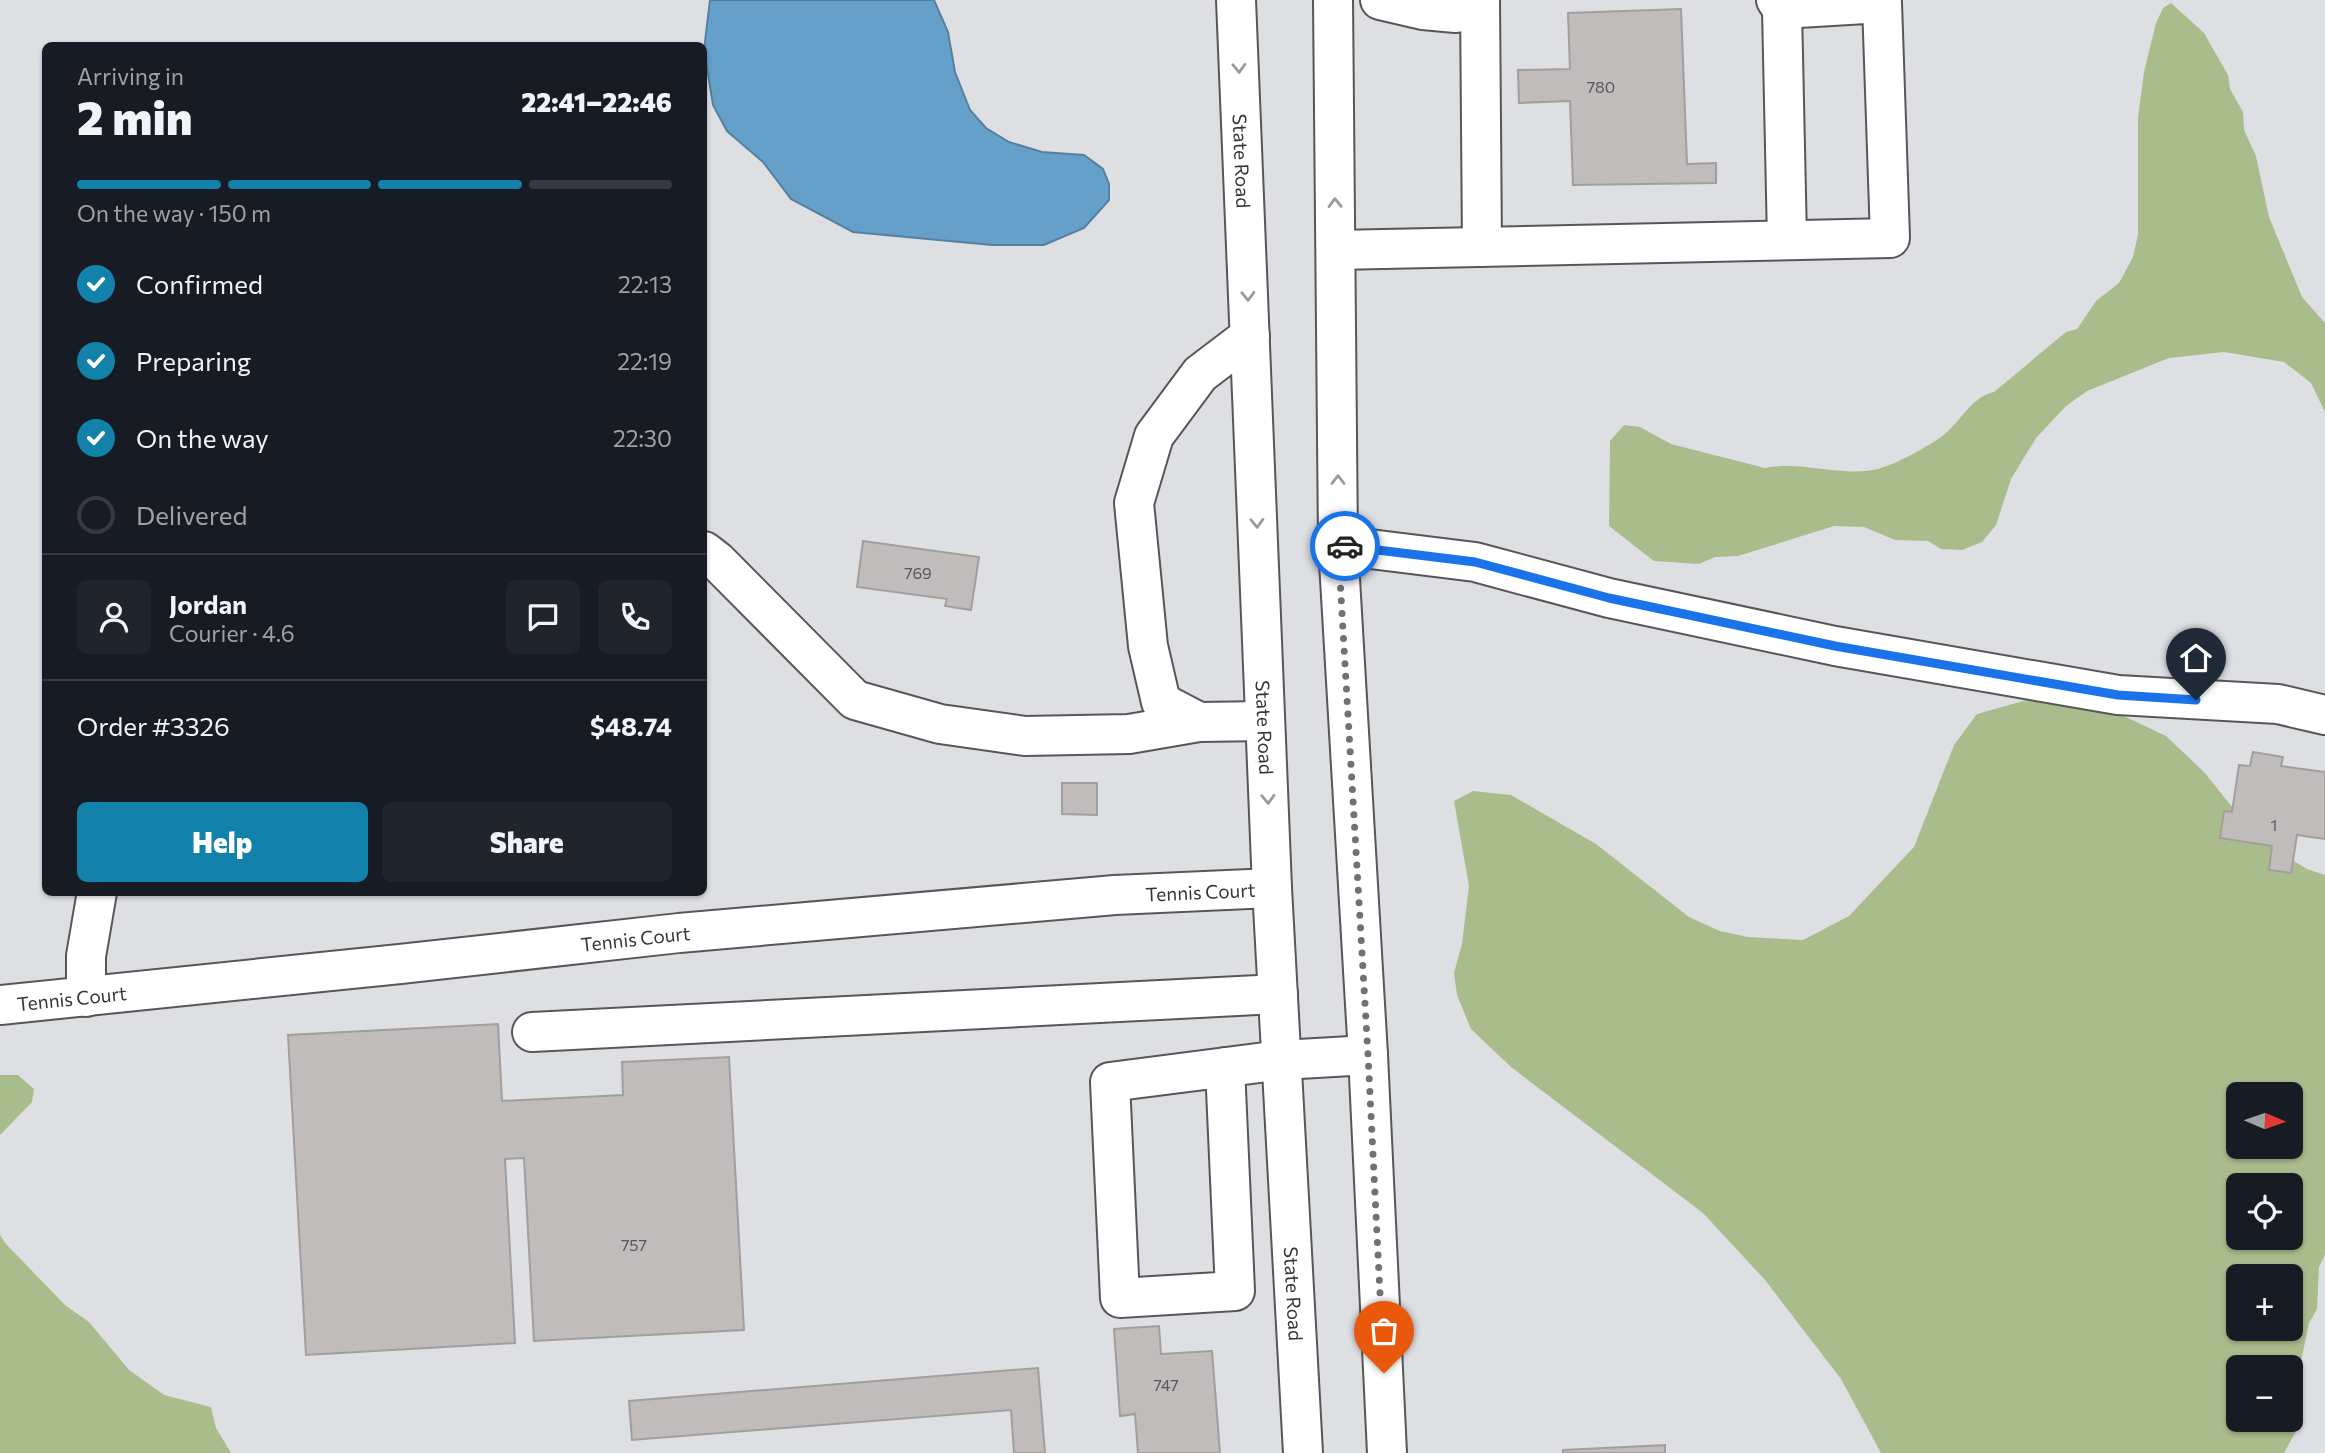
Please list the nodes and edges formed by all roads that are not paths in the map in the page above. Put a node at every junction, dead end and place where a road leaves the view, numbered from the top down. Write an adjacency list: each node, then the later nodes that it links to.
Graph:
1 (1236, 0): 10 (main road, State Road, one-way to 10)
2 (1334, 0): 9 (main road, one-way to 2)
3 (1380, 0): 4 (main road)
4 (1464, 0)
5 (1480, 0): 8 (main road)
6 (1779, 4): 7 (main road); 7 (main road)
7 (1787, 240): 8 (main road)
8 (1482, 247): 9 (main road)
9 (1336, 250): 11 (main road, one-way to 9)
10 (1250, 336): 14 (main road, State Road, one-way to 14); 15 (main road)
11 (1338, 545): 13 (main road); 22 (main road)
12 (707, 553): 15 (main road)
13 (2325, 715)
14 (1265, 721): 15 (main road); 16 (main road, State Road, one-way to 16)
15 (1199, 722)
16 (1272, 888): 18 (main road, State Road); 19 (main road, Tennis Court)
17 (96, 896): 19 (main road)
18 (1278, 995): 21 (main road); 23 (main road, State Road)
19 (86, 997): 20 (main road, Tennis Court)
20 (0, 1005)
21 (533, 1032)
22 (1368, 1055): 23 (main road); 26 (main road)
23 (1282, 1060): 24 (main road); 25 (main road, State Road)
24 (1225, 1067): 24 (main road)
25 (1303, 1453)
26 (1387, 1453)

